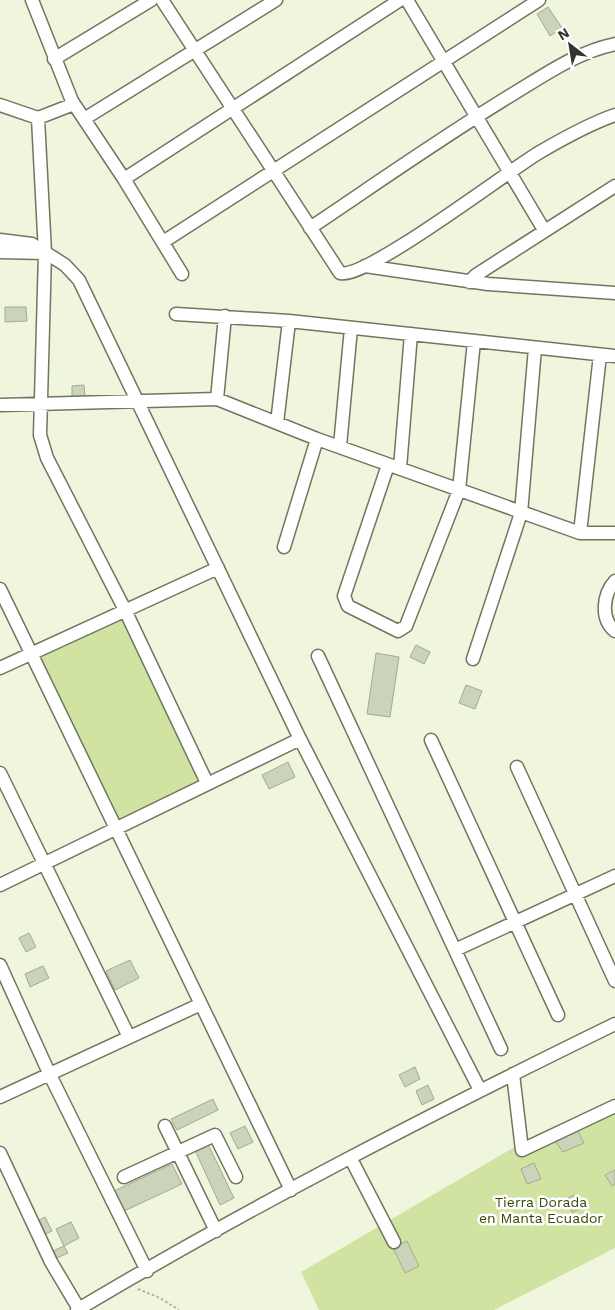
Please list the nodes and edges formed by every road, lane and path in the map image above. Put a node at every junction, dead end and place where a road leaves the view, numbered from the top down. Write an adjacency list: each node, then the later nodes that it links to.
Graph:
1 (32, 0): 10 (street)
2 (151, 0): 10 (street)
3 (162, 0): 9 (street)
4 (276, 0): 9 (street)
5 (400, 0): 14 (street)
6 (408, 0): 11 (street)
7 (539, 0): 11 (street)
8 (615, 44): 16 (street)
9 (195, 50): 14 (street); 18 (street)
10 (54, 59): 12 (street)
11 (442, 62): 16 (street); 19 (street)
12 (74, 104): 17 (street); 18 (street)
13 (0, 105): 17 (street)
14 (234, 109): 19 (street); 21 (street)
15 (615, 115): 20 (street)
16 (476, 117): 20 (street); 23 (street)
17 (38, 118): 28 (street)
18 (84, 119): 21 (street)
19 (273, 170): 23 (street); 26 (street)
20 (510, 172): 24 (street); 29 (street)
21 (124, 179): 26 (street)
22 (615, 186): 24 (street)
23 (310, 228): 29 (street)
24 (544, 230): 31 (street)
25 (0, 240): 28 (street)
26 (162, 242): 30 (street)
27 (0, 252): 28 (street)
28 (45, 253): 43 (street); 45 (street)
29 (365, 266): 31 (street)
30 (182, 274)
31 (469, 282): 32 (street)
32 (615, 293)
33 (176, 314): 34 (street)
34 (225, 316): 35 (street); 42 (street)
35 (288, 321): 36 (street); 46 (street)
36 (350, 328): 37 (street); 48 (street)
37 (411, 334): 38 (street); 49 (street)
38 (474, 340): 39 (street); 50 (street)
39 (535, 348): 40 (street); 51 (street)
40 (600, 355): 41 (street); 52 (street)
41 (615, 356)
42 (217, 400): 43 (street); 46 (street)
43 (137, 401): 45 (street); 55 (street)
44 (0, 405): 45 (street)
45 (41, 405): 58 (street)
46 (277, 423): 47 (street)
47 (316, 439): 48 (street); 54 (street)
48 (340, 446): 49 (street)
49 (394, 467): 50 (street); 50 (street)
50 (458, 490): 51 (street)
51 (521, 513): 52 (street); 62 (street)
52 (580, 533): 53 (street)
53 (615, 534)
54 (284, 547)
55 (218, 568): 58 (street); 64 (street)
56 (615, 581): 59 (street)
57 (0, 589): 60 (street)
58 (125, 610): 60 (street); 68 (street)
59 (615, 631)
60 (32, 654): 63 (street); 69 (street)
61 (318, 656): 75 (street)
62 (473, 659)
63 (0, 668)
64 (300, 740): 68 (street); 85 (street)
65 (431, 740): 74 (street)
66 (517, 767): 73 (street)
67 (0, 772): 70 (street)
68 (207, 783): 69 (street)
69 (116, 830): 70 (street); 78 (street)
70 (45, 863): 72 (street); 81 (street)
71 (615, 876): 73 (street)
72 (0, 885)
73 (573, 894): 74 (street); 77 (street)
74 (516, 922): 75 (street); 79 (street)
75 (455, 950): 82 (street)
76 (0, 965): 83 (street)
77 (615, 981)
78 (201, 1004): 81 (street); 94 (street)
79 (558, 1015)
80 (615, 1024): 84 (street)
81 (129, 1037): 83 (street)
82 (501, 1049)
83 (49, 1073): 86 (street); 97 (street)
84 (513, 1074): 85 (street); 87 (street)
85 (480, 1090): 91 (street)
86 (0, 1097)
87 (615, 1106)
88 (165, 1126): 89 (street)
89 (178, 1151): 92 (street); 93 (street); 95 (street)
90 (0, 1153): 99 (street)
91 (351, 1159): 94 (street); 96 (street)
92 (124, 1177)
93 (236, 1177)
94 (291, 1190): 95 (street)
95 (216, 1231): 97 (street)
96 (394, 1242)
97 (147, 1271): 98 (street)
98 (125, 1283): 99 (street); 100 (path)
99 (78, 1310)
100 (179, 1310)

